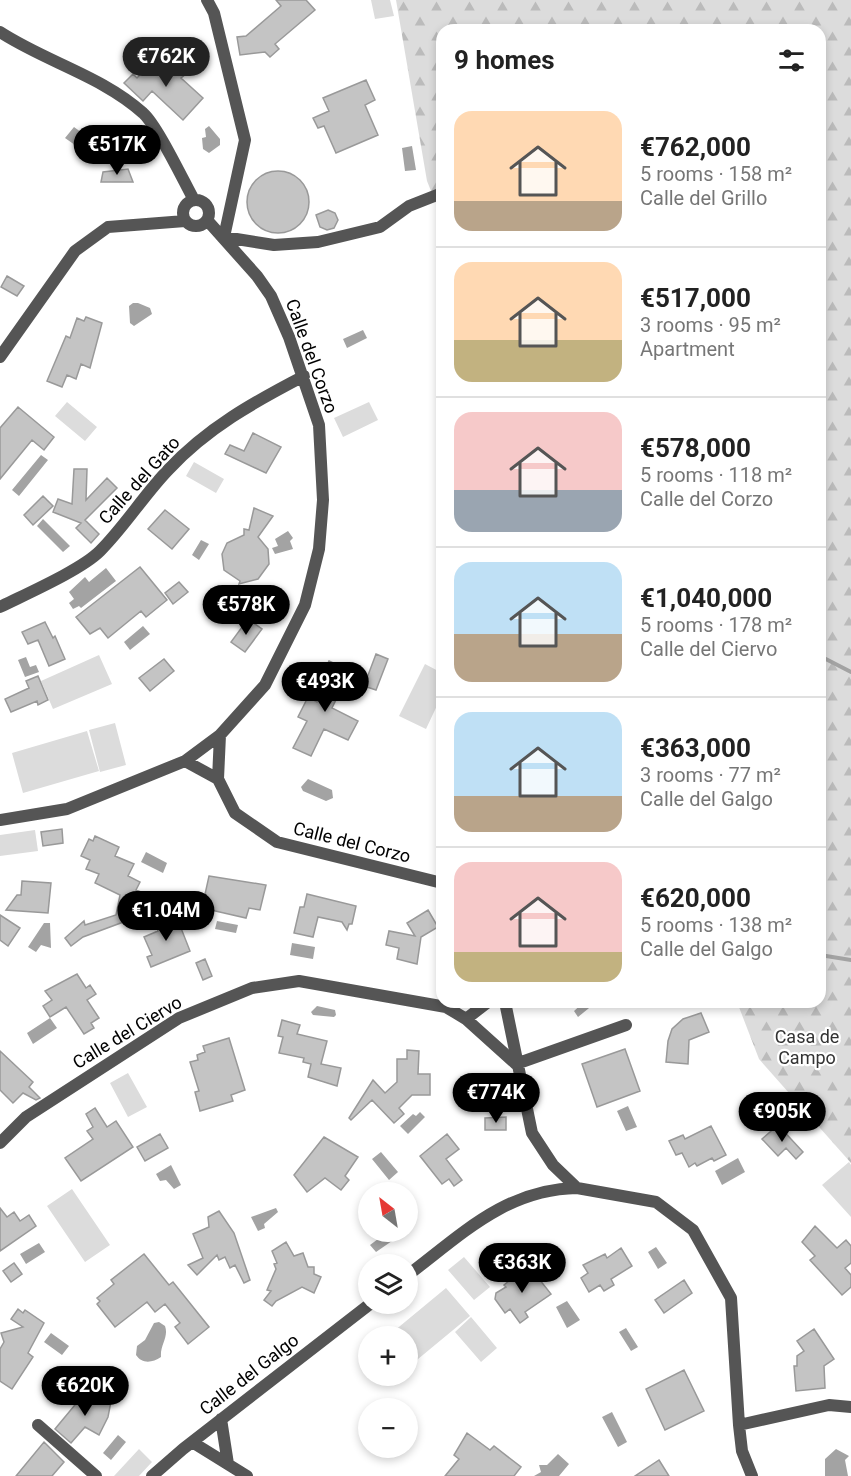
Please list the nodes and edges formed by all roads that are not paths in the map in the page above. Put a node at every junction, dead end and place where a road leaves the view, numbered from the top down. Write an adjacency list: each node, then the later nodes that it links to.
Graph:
1 (207, 0): 7 (street)
2 (0, 32): 4 (street)
3 (436, 196): 7 (street)
4 (194, 200): 5 (street); 6 (street)
5 (185, 220): 6 (street); 8 (street)
6 (207, 220): 7 (street, Calle del Corzo)
7 (224, 237): 9 (street, Calle del Corzo)
8 (0, 357)
9 (304, 376): 10 (street, Calle del Gato); 11 (street, Calle del Corzo)
10 (0, 607)
11 (220, 735): 12 (street); 13 (street, Calle del Corzo)
12 (185, 761): 13 (street); 14 (street)
13 (218, 779): 15 (street, Calle del Corzo)
14 (0, 820)
15 (436, 877)
16 (436, 1005): 23 (street, Calle del Ciervo)
17 (448, 1008): 20 (street, Calle del Ciervo)
18 (480, 1008): 20 (street)
19 (506, 1008): 22 (street)
20 (466, 1019): 22 (street, Calle del Ciervo)
21 (626, 1025): 22 (street)
22 (516, 1064): 24 (street)
23 (0, 1143)
24 (553, 1165): 25 (street); 26 (street)
25 (553, 1188): 26 (street); 27 (street)
26 (577, 1188): 32 (street)
27 (418, 1268)
28 (358, 1313): 30 (street, Calle del Galgo)
29 (851, 1407): 32 (street)
30 (221, 1419): 33 (street, Calle del Galgo); 34 (street)
31 (38, 1425): 35 (street)
32 (739, 1425): 38 (street)
33 (192, 1442): 34 (street); 36 (street, Calle del Galgo)
34 (228, 1464): 37 (street)
35 (96, 1476)
36 (152, 1476)
37 (247, 1476)
38 (752, 1476)

